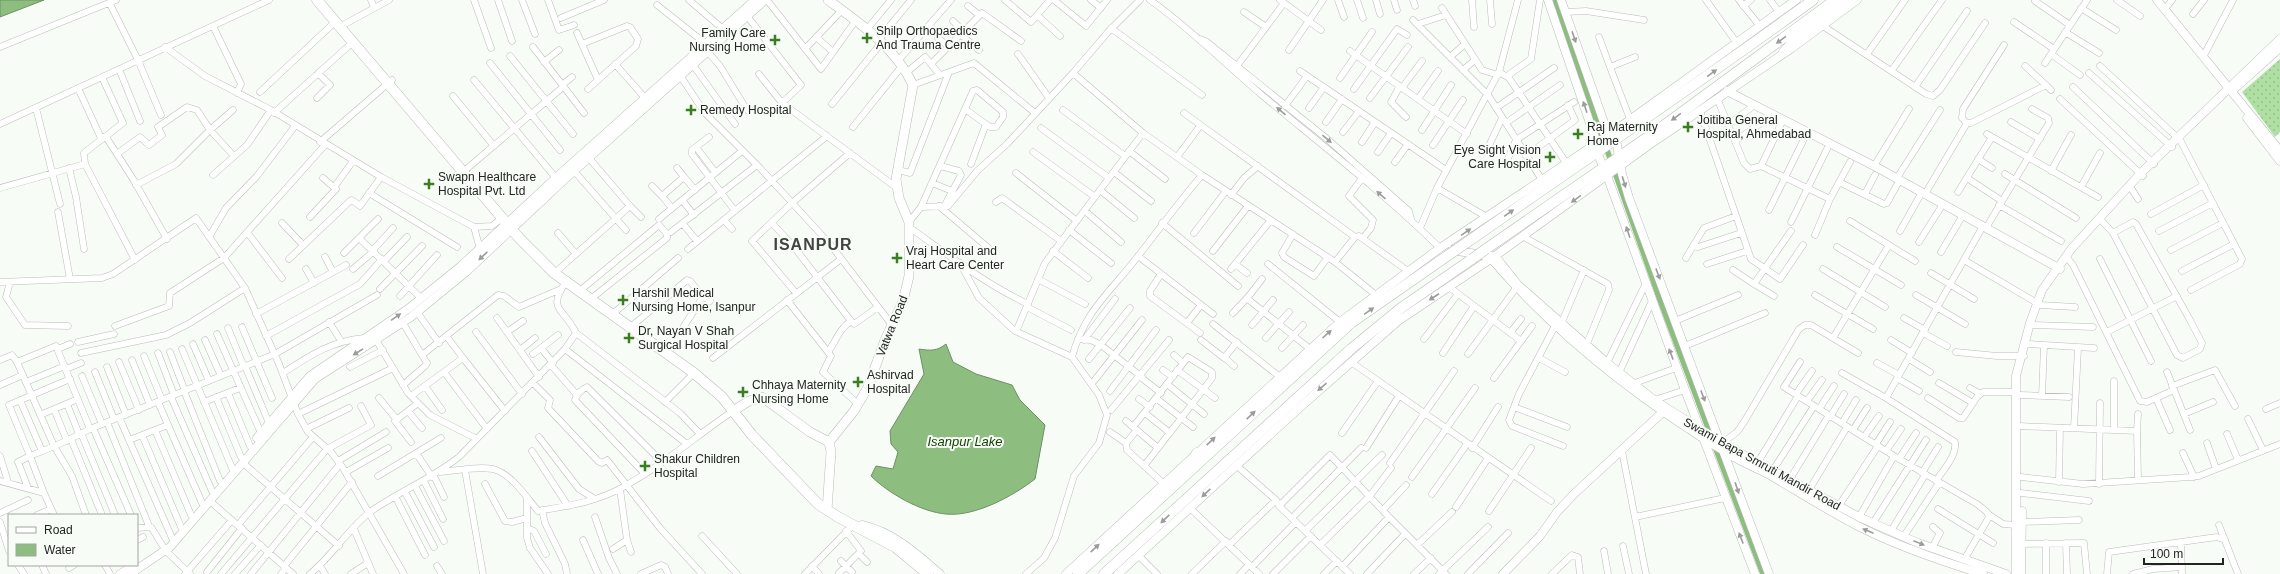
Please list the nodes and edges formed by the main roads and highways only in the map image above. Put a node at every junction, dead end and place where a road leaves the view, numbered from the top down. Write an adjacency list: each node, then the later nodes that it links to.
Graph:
1 (317, 0): 7 (main road)
2 (325, 0): 7 (main road)
3 (828, 0): 15 (main road, Vatwa Road)
4 (1813, 0): 12 (main road, one-way to 4, bridge)
5 (1835, 0): 13 (main road, one-way to 13, bridge)
6 (1846, 0): 8 (main road)
7 (340, 23): 9 (main road); 9 (main road)
8 (1784, 52)
9 (390, 81): 10 (main road)
10 (510, 224): 11 (main road); 11 (main road)
11 (565, 283): 14 (main road); 14 (main road)
12 (1337, 336): 13 (main road); 17 (main road, one-way to 12)
13 (1351, 349): 23 (main road, one-way to 23)
14 (734, 410): 15 (main road); 18 (main road)
15 (829, 442): 18 (main road)
16 (1197, 453): 17 (main road)
17 (1189, 472): 22 (main road)
18 (828, 509): 19 (main road)
19 (860, 527): 20 (main road); 21 (main road)
20 (928, 574)
21 (933, 574)
22 (1078, 574)
23 (1104, 574)

